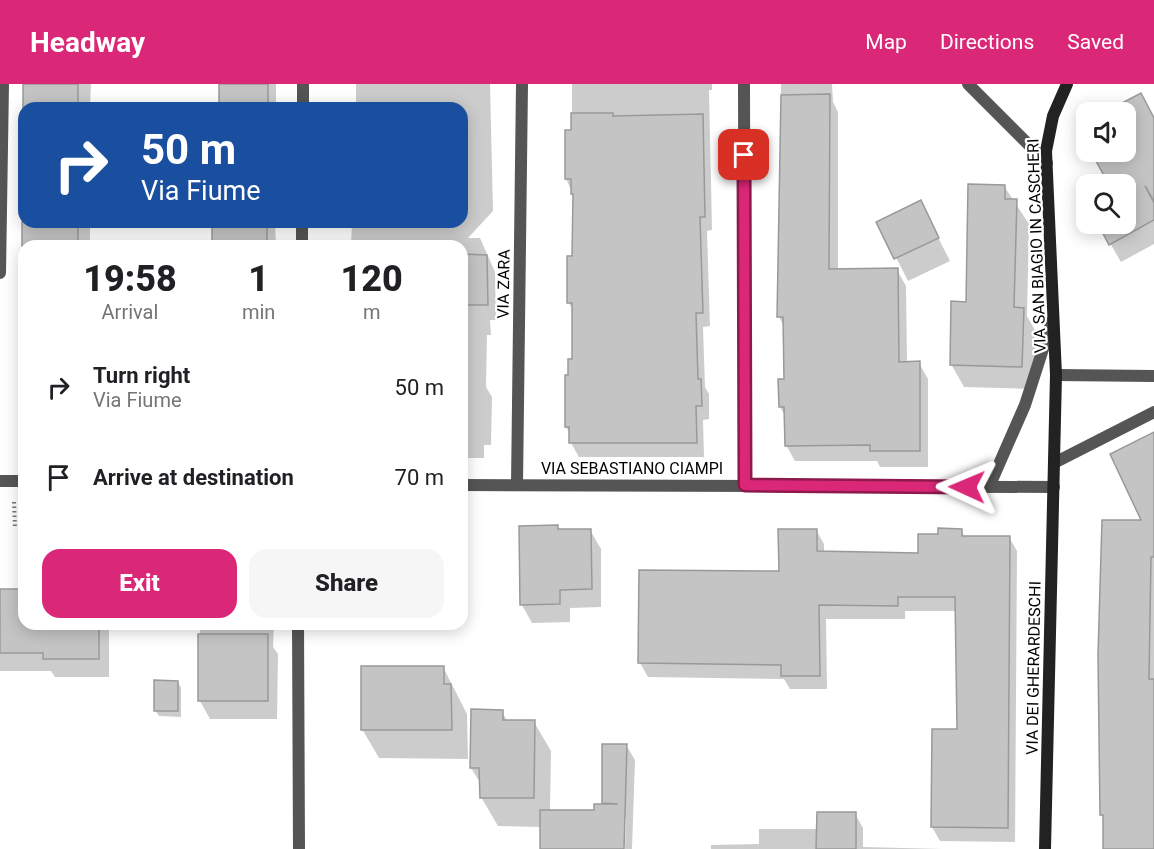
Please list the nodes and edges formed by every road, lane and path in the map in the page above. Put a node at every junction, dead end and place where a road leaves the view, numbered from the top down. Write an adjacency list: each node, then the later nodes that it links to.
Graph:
1 (3, 84): 9 (street)
2 (303, 84): 7 (street)
3 (522, 84): 18 (street, VIA ZARA)
4 (744, 84): 19 (street)
5 (968, 84): 8 (street)
6 (1067, 84): 8 (street, VIA SAN BIAGIO IN CASCHERI)
7 (303, 102)
8 (1047, 163): 10 (street, VIA SAN BIAGIO IN CASCHERI)
9 (0, 273)
10 (1053, 320): 11 (street, VIA SAN BIAGIO IN CASCHERI); 20 (street)
11 (1056, 375): 12 (street, VIA SAN BIAGIO IN CASCHERI); 14 (street, VIA SAN BIAGIO IN CASCHERI)
12 (1154, 376)
13 (1154, 412): 14 (street)
14 (1054, 464): 21 (street, VIA SAN BIAGIO IN CASCHERI)
15 (0, 481): 16 (street)
16 (18, 481)
17 (468, 485): 18 (street, VIA SEBASTIANO CIAMPI)
18 (518, 485): 19 (street, VIA SEBASTIANO CIAMPI)
19 (745, 485): 20 (street, VIA SEBASTIANO CIAMPI)
20 (989, 487): 21 (street, VIA SEBASTIANO CIAMPI)
21 (1054, 488): 24 (street, VIA DEI GHERARDESCHI)
22 (298, 630): 23 (street)
23 (298, 849)
24 (1046, 849)

